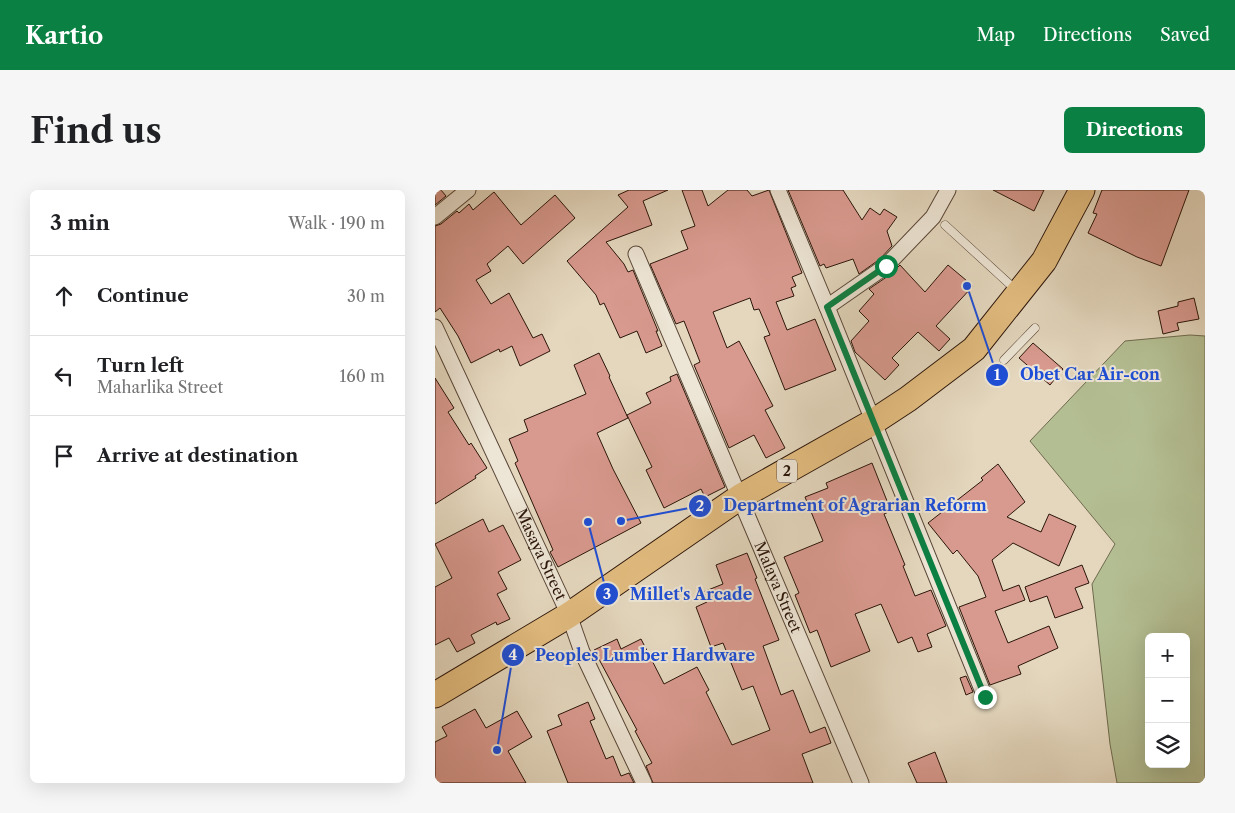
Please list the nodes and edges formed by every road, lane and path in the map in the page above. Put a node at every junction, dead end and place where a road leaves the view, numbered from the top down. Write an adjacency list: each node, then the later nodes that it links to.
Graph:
1 (468, 190): 5 (street)
2 (778, 190): 9 (street)
3 (948, 190): 9 (street)
4 (1083, 190): 8 (highway, 2)
5 (435, 217)
6 (945, 225): 8 (lane)
7 (636, 254): 14 (street, Malaya Street)
8 (1019, 293): 13 (highway, 2)
9 (827, 307): 13 (street)
10 (435, 327): 15 (street, Masaya Street)
11 (1035, 328): 12 (lane)
12 (1004, 360)
13 (873, 422): 14 (highway, 2); 17 (street)
14 (740, 497): 15 (highway, 2); 19 (street, Malaya Street)
15 (569, 615): 16 (highway, 2); 18 (street, Masaya Street)
16 (435, 695)
17 (985, 697)
18 (645, 783)
19 (861, 783)

